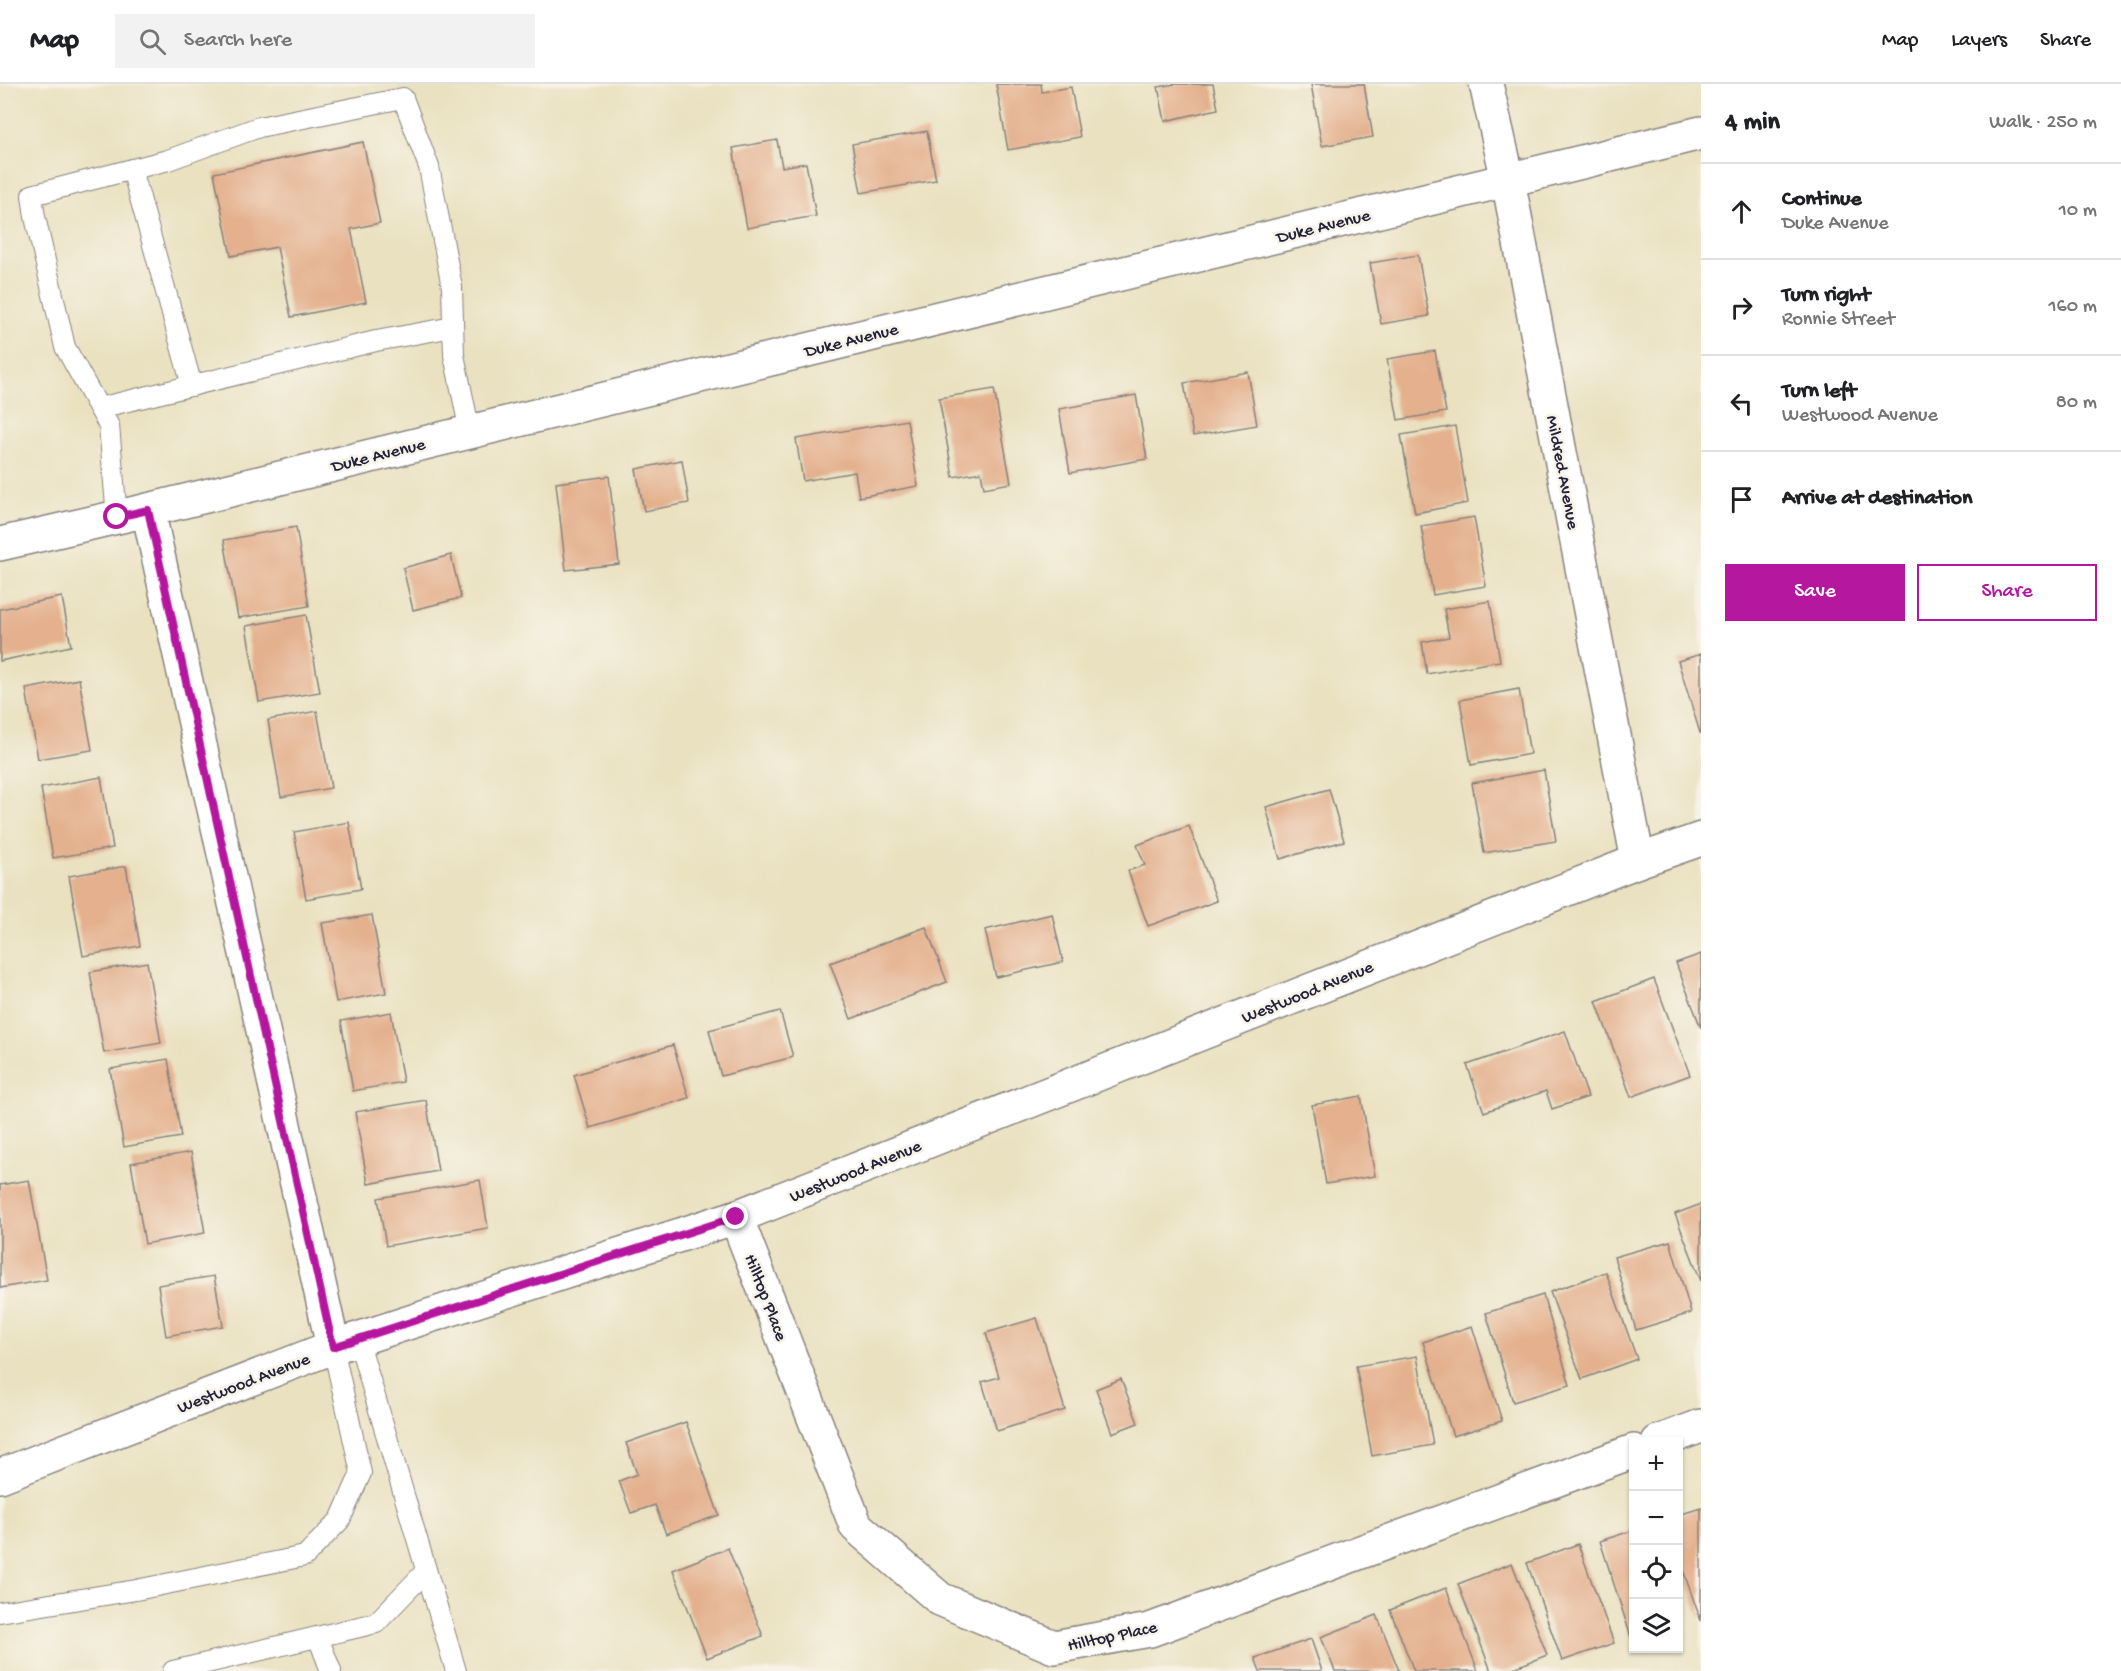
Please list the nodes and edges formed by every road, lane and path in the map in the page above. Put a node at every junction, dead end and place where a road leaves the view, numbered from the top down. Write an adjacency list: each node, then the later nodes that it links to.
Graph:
1 (1486, 84): 4 (street, Mildred Avenue)
2 (1701, 133): 4 (street, Duke Avenue)
3 (132, 169): 5 (lane); 6 (lane); 7 (lane)
4 (1508, 180): 8 (street, Duke Avenue); 13 (street, Mildred Avenue)
5 (453, 327): 6 (lane); 8 (lane)
6 (192, 386): 7 (lane)
7 (99, 408): 10 (lane)
8 (470, 432): 9 (street, Duke Avenue)
9 (148, 510): 10 (street, Duke Avenue); 15 (street)
10 (117, 517): 11 (street, Duke Avenue)
11 (0, 544)
12 (1701, 839): 13 (street, Westwood Avenue)
13 (1638, 861): 14 (street, Westwood Avenue)
14 (736, 1217): 15 (street, Westwood Avenue); 18 (street, Hilltop Place)
15 (346, 1343): 19 (street, Westwood Avenue); 20 (lane); 21 (lane)
16 (1701, 1426): 17 (street)
17 (1671, 1437)
18 (1629, 1453)
19 (0, 1476)
20 (426, 1571): 22 (lane); 25 (lane)
21 (0, 1612)
22 (318, 1637): 23 (lane); 24 (lane)
23 (173, 1671)
24 (332, 1671)
25 (456, 1671)

